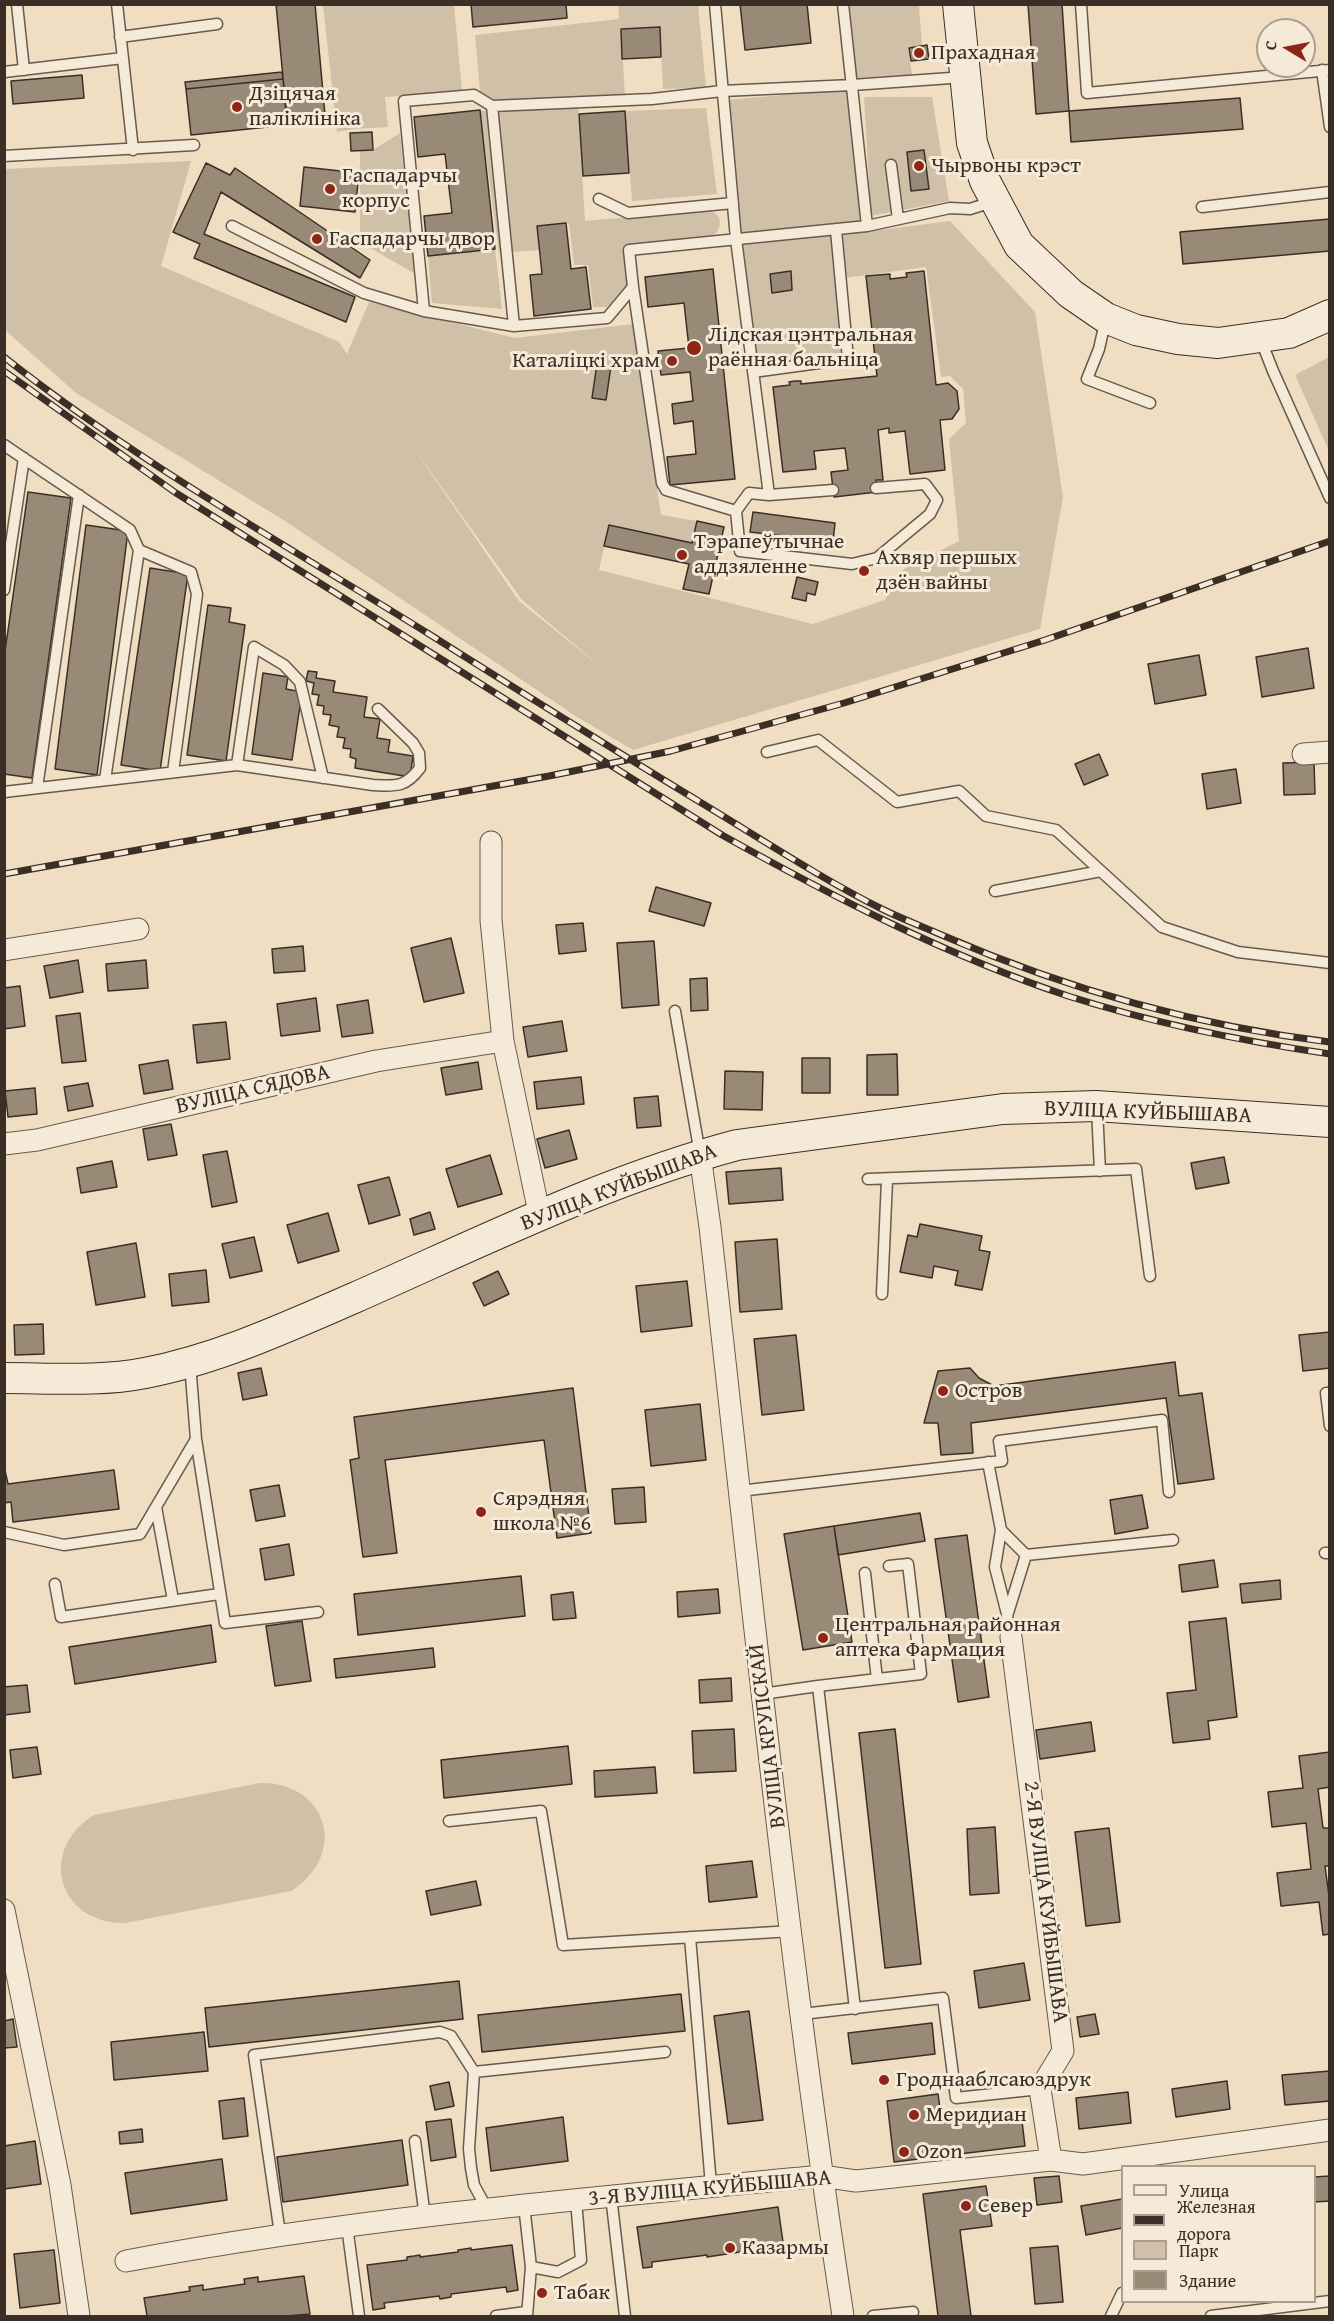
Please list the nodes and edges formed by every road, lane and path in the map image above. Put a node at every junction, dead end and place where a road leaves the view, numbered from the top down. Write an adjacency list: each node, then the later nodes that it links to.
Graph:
1 (17, 4): 10 (lane)
2 (117, 4): 8 (lane)
3 (716, 4): 15 (lane)
4 (843, 4): 14 (lane)
5 (958, 4): 13 (main road)
6 (1081, 4): 11 (lane)
7 (217, 24): 8 (lane)
8 (120, 37): 9 (lane)
9 (123, 58): 10 (lane); 19 (lane)
10 (24, 70): 12 (lane)
11 (1326, 70): 17 (lane)
12 (4, 72)
13 (965, 76): 14 (lane); 24 (main road)
14 (852, 85): 15 (lane); 29 (lane)
15 (722, 91): 16 (lane); 25 (lane)
16 (492, 106): 33 (lane); 36 (lane)
17 (1329, 127)
18 (194, 146): 19 (lane)
19 (133, 150): 20 (lane)
20 (4, 156)
21 (891, 165): 27 (lane)
22 (1329, 192): 26 (lane)
23 (599, 199): 25 (lane)
24 (995, 201): 27 (lane); 35 (main road)
25 (733, 203): 31 (lane)
26 (1202, 207)
27 (898, 219): 29 (lane)
28 (232, 226): 33 (lane)
29 (867, 226): 30 (lane)
30 (836, 230): 31 (lane); 38 (lane)
31 (736, 239): 32 (lane); 38 (lane)
32 (633, 287): 36 (lane); 47 (lane)
33 (424, 310): 36 (lane)
34 (1329, 315): 37 (main road)
35 (1106, 318): 37 (main road); 39 (lane)
36 (514, 326)
37 (1260, 338): 46 (lane)
38 (753, 372): 45 (lane)
39 (1150, 403)
40 (4, 445): 41 (lane)
41 (24, 458): 44 (lane); 49 (lane)
42 (876, 488): 47 (lane)
43 (833, 490): 45 (lane)
44 (79, 495): 48 (lane); 58 (lane)
45 (769, 495): 47 (lane)
46 (1329, 498)
47 (736, 511)
48 (139, 550): 55 (lane); 57 (lane)
49 (4, 590)
50 (378, 709): 56 (lane)
51 (767, 752): 61 (lane)
52 (1329, 752): 53 (street)
53 (1303, 754)
54 (237, 765): 55 (lane); 56 (lane); 56 (lane)
55 (173, 772): 57 (lane)
56 (323, 777)
57 (105, 780): 58 (lane)
58 (37, 788): 59 (lane)
59 (4, 792)
60 (491, 842): 67 (street)
61 (1101, 871): 62 (lane); 65 (lane)
62 (995, 891)
63 (138, 929): 64 (street)
64 (4, 950)
65 (1329, 963)
66 (675, 1011): 71 (lane)
67 (503, 1041): 70 (street, ВУЛІЦА СЯДОВА); 75 (street)
68 (1096, 1106): 69 (main road, ВУЛІЦА КУЙБЫШАВА); 71 (main road, ВУЛІЦА КУЙБЫШАВА); 72 (lane)
69 (1329, 1122)
70 (4, 1144)
71 (700, 1155): 75 (main road, ВУЛІЦА КУЙБЫШАВА); 84 (street, ВУЛІЦА КРУПСКАЙ)
72 (1100, 1171): 74 (lane); 76 (lane)
73 (868, 1179): 74 (lane)
74 (886, 1180): 77 (lane)
75 (540, 1216): 78 (main road, ВУЛІЦА КУЙБЫШАВА)
76 (1150, 1276)
77 (882, 1294)
78 (190, 1363): 79 (main road, ВУЛІЦА КУЙБЫШАВА); 82 (lane)
79 (4, 1378)
80 (1329, 1393): 81 (lane)
81 (1329, 1426)
82 (196, 1439): 86 (lane); 94 (lane)
83 (988, 1462): 84 (lane); 85 (lane); 87 (lane)
84 (740, 1491): 100 (street, ВУЛІЦА КРУПСКАЙ)
85 (1169, 1492)
86 (156, 1507): 88 (lane); 95 (lane)
87 (1001, 1530): 90 (lane); 97 (lane)
88 (4, 1532)
89 (1173, 1540): 90 (lane)
90 (1026, 1555): 97 (lane)
91 (889, 1566): 98 (lane)
92 (865, 1573): 98 (lane)
93 (55, 1584): 95 (lane)
94 (219, 1594): 95 (lane); 96 (lane)
95 (173, 1600)
96 (318, 1612)
97 (1009, 1627): 109 (street, 2-Я ВУЛІЦА КУЙБЫШАВА)
98 (878, 1679): 99 (lane)
99 (818, 1686): 100 (lane); 105 (lane)
100 (762, 1694): 103 (street, ВУЛІЦА КРУПСКАЙ)
101 (449, 1821): 104 (lane)
102 (4, 1910): 128 (street)
103 (792, 1931): 104 (lane); 106 (street, ВУЛІЦА КРУПСКАЙ)
104 (690, 1937): 114 (lane)
105 (855, 2009): 106 (lane); 109 (lane)
106 (802, 2014): 113 (street, ВУЛІЦА КРУПСКАЙ)
107 (665, 2052): 108 (lane)
108 (474, 2072): 118 (lane); 121 (lane)
109 (1040, 2089): 112 (street)
110 (1329, 2130): 112 (street, 3-Я ВУЛІЦА КУЙБЫШАВА)
111 (415, 2141): 119 (lane)
112 (1051, 2160): 113 (street, 3-Я ВУЛІЦА КУЙБЫШАВА)
113 (822, 2175): 114 (street, 3-Я ВУЛІЦА КУЙБЫШАВА); 132 (street, ВУЛІЦА КРУПСКАЙ)
114 (711, 2185): 115 (street, 3-Я ВУЛІЦА КУЙБЫШАВА)
115 (611, 2196): 116 (street, 3-Я ВУЛІЦА КУЙБЫШАВА); 131 (lane)
116 (576, 2200): 117 (street, 3-Я ВУЛІЦА КУЙБЫШАВА); 123 (lane)
117 (524, 2205): 118 (street, 3-Я ВУЛІЦА КУЙБЫШАВА); 123 (lane)
118 (488, 2209): 119 (street, 3-Я ВУЛІЦА КУЙБЫШАВА)
119 (425, 2217): 120 (street, 3-Я ВУЛІЦА КУЙБЫШАВА)
120 (347, 2226): 121 (street, 3-Я ВУЛІЦА КУЙБЫШАВА); 129 (lane)
121 (280, 2234): 122 (street, 3-Я ВУЛІЦА КУЙБЫШАВА)
122 (126, 2261)
123 (531, 2267): 127 (lane)
124 (1121, 2295): 134 (lane)
125 (1313, 2303): 135 (lane)
126 (913, 2312): 133 (lane)
127 (527, 2314): 130 (lane)
128 (79, 2316)
129 (359, 2316)
130 (496, 2316)
131 (625, 2316)
132 (843, 2316)
133 (873, 2316)
134 (1111, 2316)
135 (1211, 2316)

